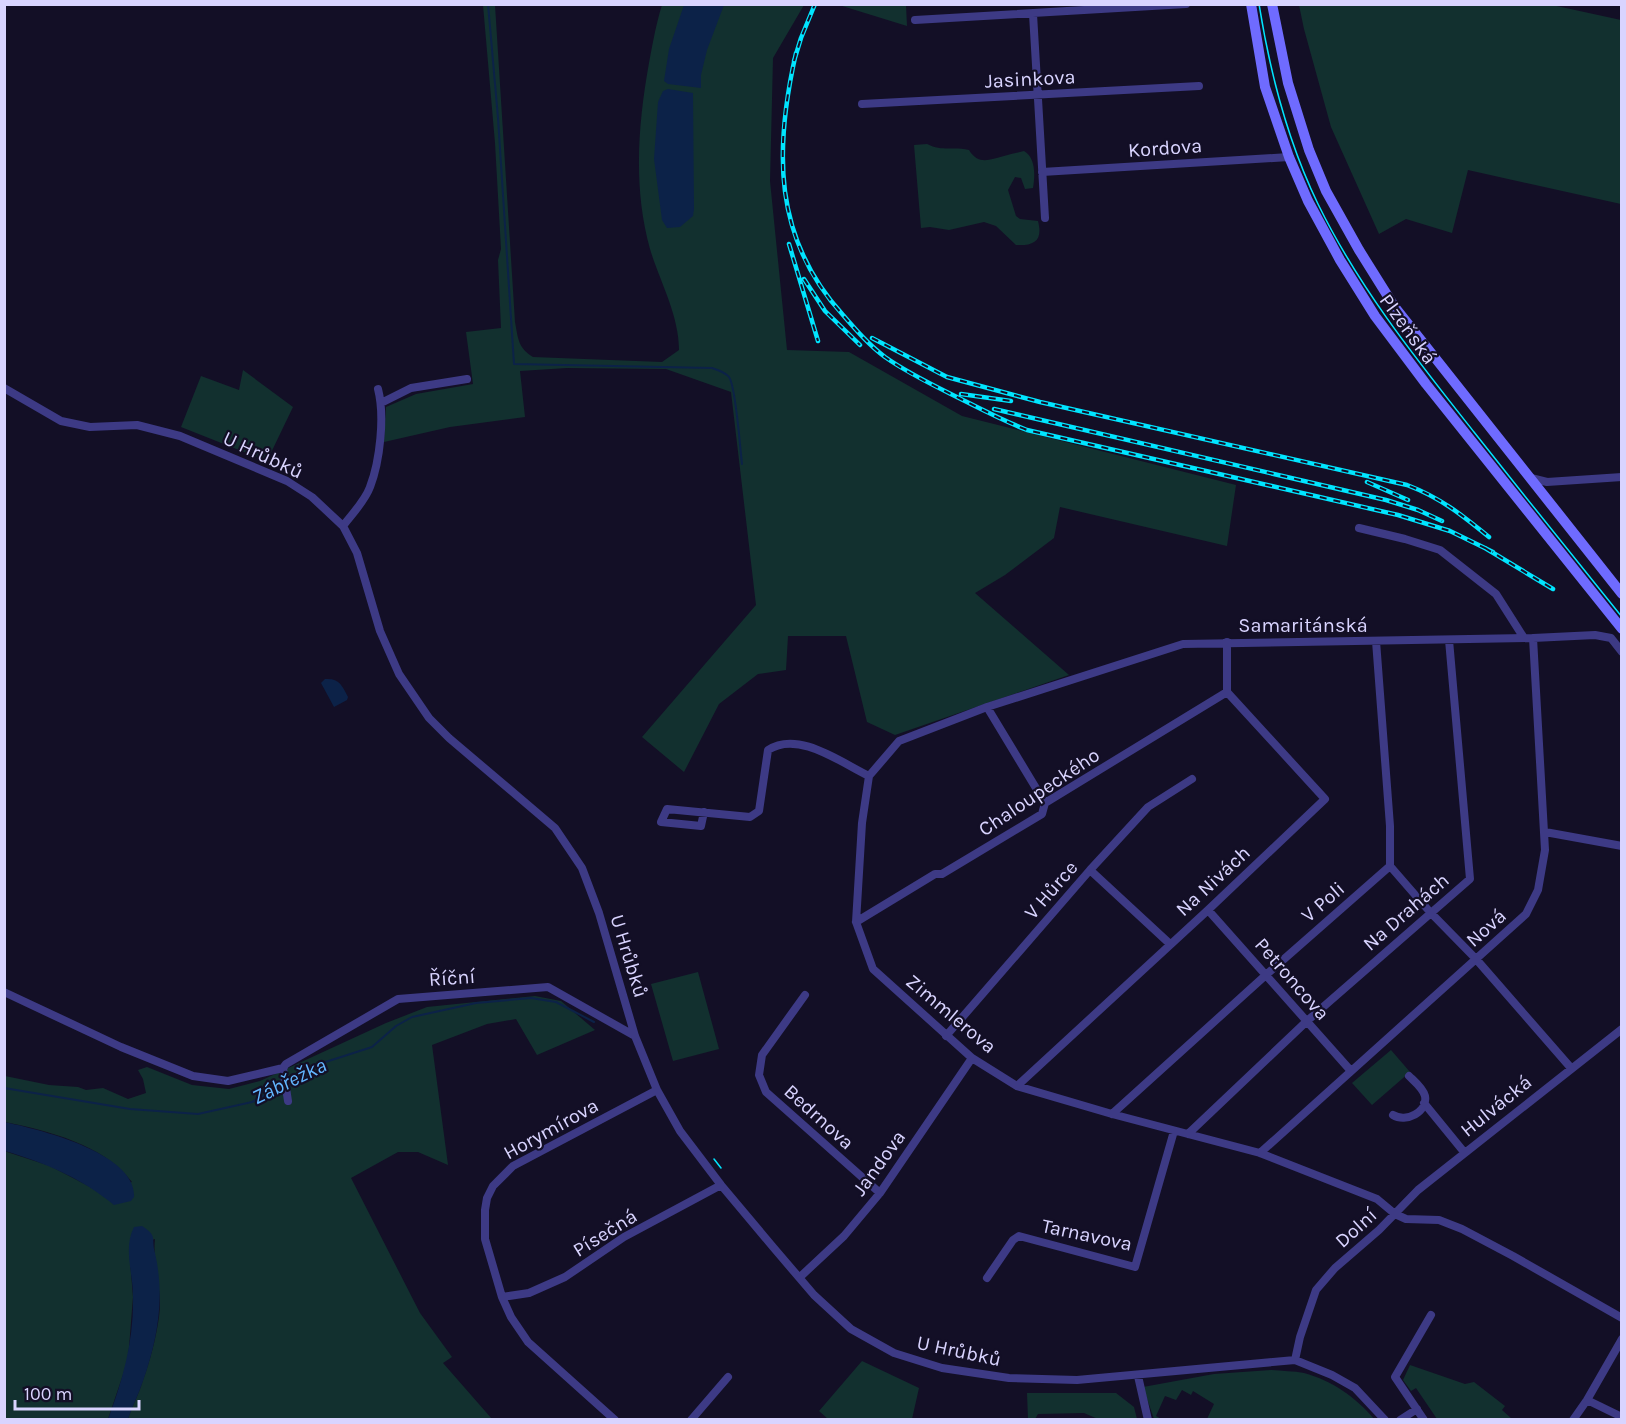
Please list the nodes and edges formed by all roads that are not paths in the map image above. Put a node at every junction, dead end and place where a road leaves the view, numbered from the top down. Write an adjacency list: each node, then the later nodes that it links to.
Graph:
1 (1186, 4): 4 (street)
2 (1251, 4): 9 (main road, Plzeňská)
3 (1272, 4): 17 (main road, Plzeňská)
4 (1033, 14): 5 (street); 7 (street)
5 (915, 20)
6 (1199, 86): 7 (street, Jasinkova)
7 (1038, 95): 8 (street, Jasinkova); 10 (street)
8 (862, 104)
9 (1290, 157): 10 (street, Kordova); 21 (main road, Plzeňská)
10 (1042, 172): 11 (street)
11 (1045, 218)
12 (466, 379): 15 (street)
13 (4, 388): 18 (street, U Hrůbků)
14 (378, 389): 15 (street)
15 (381, 403): 18 (street)
16 (1622, 477): 17 (street)
17 (1531, 478): 20 (main road, Plzeňská)
18 (343, 526): 48 (street, U Hrůbků)
19 (1359, 528): 22 (street)
20 (1622, 594)
21 (1622, 629)
22 (1524, 638): 23 (street, Samaritánská); 24 (street, Samaritánská)
23 (1533, 638): 27 (street, Samaritánská); 34 (street, Nová)
24 (1449, 640): 25 (street, Samaritánská); 39 (street, Na Drahách)
25 (1376, 641): 26 (street, Samaritánská); 36 (street)
26 (1227, 642): 28 (street); 29 (street, Samaritánská)
27 (1622, 652)
28 (1227, 692): 32 (street, Chaloupeckého); 38 (street, Na Nivách)
29 (987, 707): 30 (street); 32 (street)
30 (869, 776): 33 (street); 40 (street, Zimmlerova)
31 (1192, 779): 37 (street, V Hůrce)
32 (1045, 803): 40 (street, Chaloupeckého)
33 (704, 812): 33 (street)
34 (1545, 832): 35 (street); 42 (street, Nová)
35 (1622, 846)
36 (1390, 866): 39 (street); 43 (street, V Poli)
37 (1090, 870): 41 (street); 49 (street, V Hůrce)
38 (1208, 910): 41 (street, Na Nivách); 43 (street, Petroncova)
39 (1430, 912): 42 (street); 46 (street, Na Drahách)
40 (855, 922): 49 (street, Zimmlerova)
41 (1170, 944): 55 (street, Na Nivách)
42 (1476, 959): 51 (street); 53 (street, Nová)
43 (1267, 974): 46 (street, Petroncova); 59 (street, V Poli)
44 (4, 992): 52 (street)
45 (805, 994): 66 (street, Bedrnova)
46 (1307, 1021): 53 (street, Petroncova); 62 (street, Na Drahách)
47 (1622, 1029): 51 (street, Hulvácká)
48 (635, 1036): 52 (street, Říční); 56 (street, U Hrůbků)
49 (946, 1036): 50 (street, Zimmlerova)
50 (972, 1058): 55 (street, Zimmlerova); 66 (street, Jandova)
51 (1572, 1068): 63 (street, Hulvácká)
52 (283, 1071): 57 (street)
53 (1351, 1071): 64 (street, Nová)
54 (1409, 1076): 58 (street)
55 (1017, 1086): 59 (street, Zimmlerova)
56 (657, 1090): 65 (street, U Hrůbků); 70 (street, Horymírova)
57 (288, 1101)
58 (1424, 1103): 60 (street); 63 (street)
59 (1112, 1114): 61 (street, Zimmlerova)
60 (1393, 1115)
61 (1174, 1131): 62 (street, Zimmlerova); 69 (street, Tarnavova)
62 (1188, 1134): 64 (street, Zimmlerova)
63 (1464, 1152): 67 (street, Hulvácká)
64 (1260, 1153): 67 (street, Zimmlerova)
65 (721, 1185): 68 (street, U Hrůbků); 70 (street, Písečná)
66 (880, 1193): 68 (street, Jandova)
67 (1395, 1214): 72 (street, Dolní); 74 (street, Dolní)
68 (800, 1277): 75 (street, U Hrůbků)
69 (987, 1278)
70 (502, 1297): 80 (street, Horymírova)
71 (1431, 1315): 78 (street)
72 (1622, 1318)
73 (1622, 1339): 77 (street)
74 (1295, 1360): 75 (street, U Hrůbků); 83 (street)
75 (1138, 1376): 82 (street)
76 (728, 1377): 81 (street)
77 (1587, 1400): 79 (street); 86 (street)
78 (1417, 1409): 84 (street); 85 (street)
79 (1622, 1417)
80 (615, 1419)
81 (691, 1419)
82 (1148, 1419)
83 (1385, 1419)
84 (1400, 1419)
85 (1424, 1419)
86 (1573, 1419)

